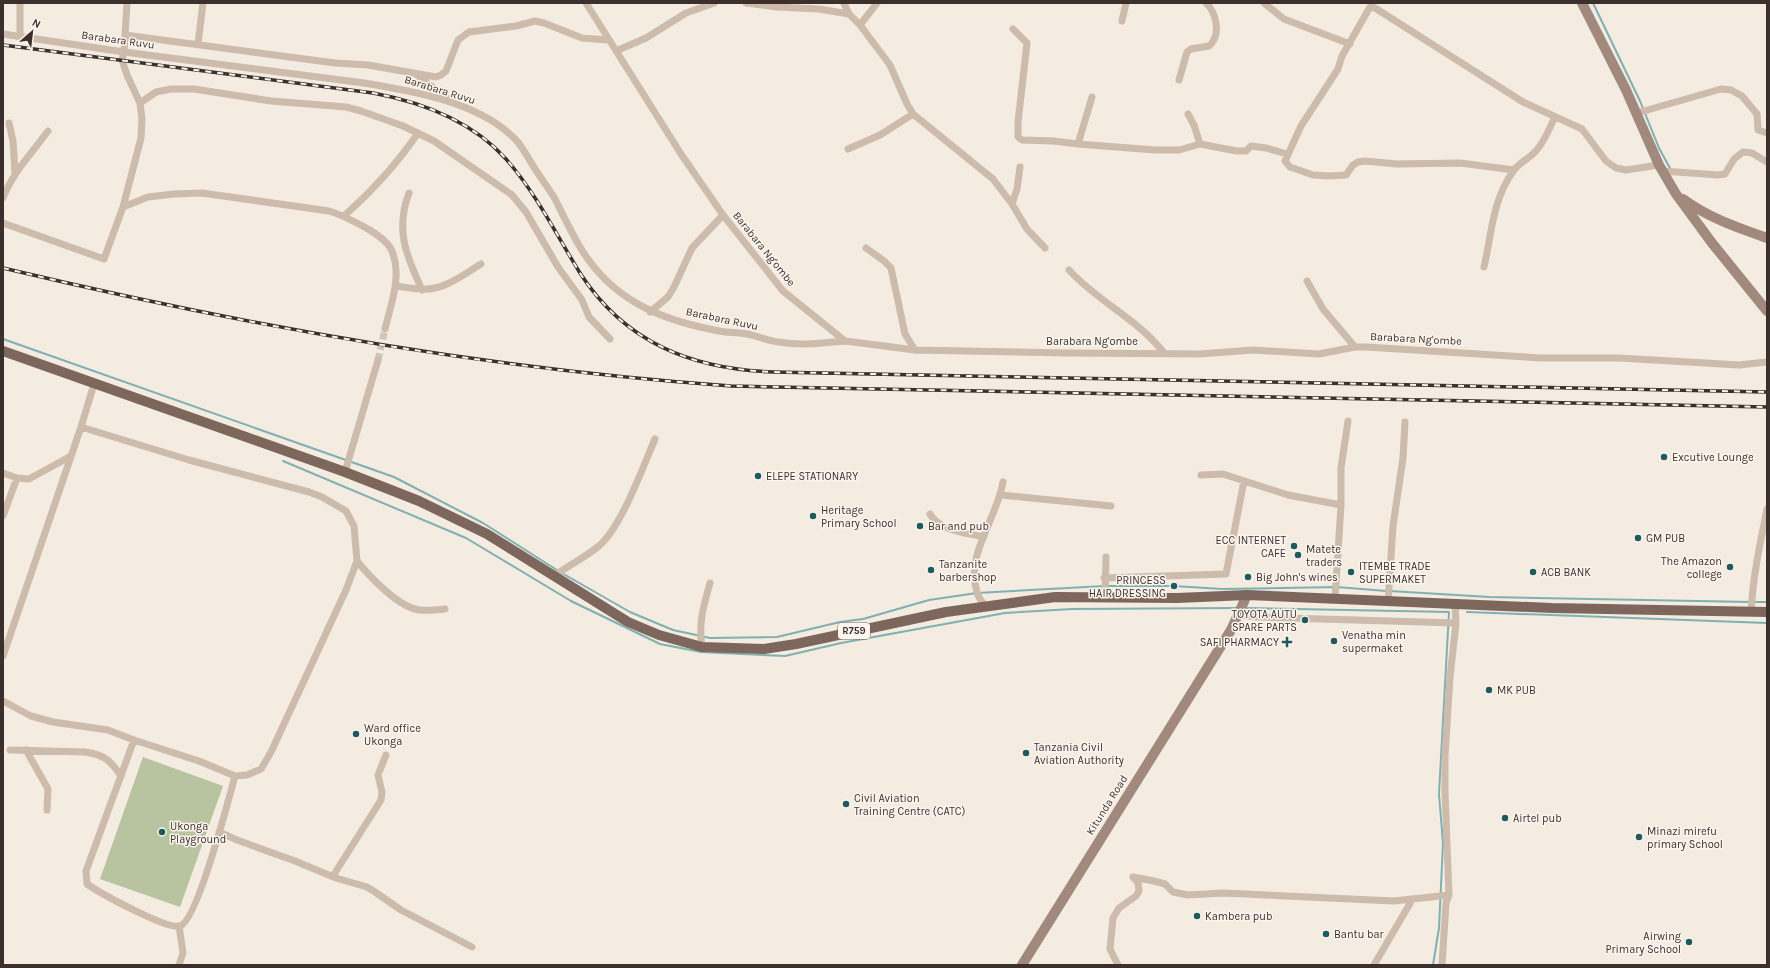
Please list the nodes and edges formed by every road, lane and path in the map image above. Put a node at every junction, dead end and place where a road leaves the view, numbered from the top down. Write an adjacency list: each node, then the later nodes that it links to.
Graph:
1 (20, 3): 19 (street)
2 (127, 3): 18 (street)
3 (203, 3): 21 (street)
4 (586, 3): 20 (street, Barabara Ng'ombe)
5 (714, 3): 23 (street)
6 (746, 3): 13 (street)
7 (844, 3): 13 (street)
8 (877, 3): 15 (street)
9 (1126, 3): 14 (street)
10 (1206, 3): 26 (street)
11 (1264, 3): 22 (street)
12 (1582, 3): 30 (street)
13 (849, 14): 15 (street)
14 (1122, 21)
15 (860, 25): 31 (street)
16 (1013, 29): 38 (street)
17 (3, 34): 19 (street, Barabara Ruvu)
18 (125, 35): 21 (street); 24 (street)
19 (20, 37): 24 (street, Barabara Ruvu)
20 (608, 40): 23 (street, Barabara Ng'ombe); 25 (street)
21 (198, 44): 25 (street)
22 (1350, 44): 33 (street); 41 (street)
23 (616, 51): 52 (street, Barabara Ng'ombe)
24 (124, 52): 28 (street); 29 (street, Barabara Ruvu)
25 (415, 74): 29 (street)
26 (1179, 80)
27 (1092, 96): 38 (street)
28 (140, 104): 36 (street); 51 (street)
29 (456, 105): 65 (street, Barabara Ruvu)
30 (1637, 113): 37 (street); 44 (street)
31 (913, 114): 40 (street); 50 (street)
32 (1188, 114): 39 (street)
33 (1555, 117): 44 (street); 45 (street)
34 (9, 123): 46 (street)
35 (48, 131): 46 (street)
36 (418, 133): 53 (street); 67 (street)
37 (1767, 133)
38 (1078, 144): 39 (street)
39 (1200, 144): 41 (street)
40 (848, 149)
41 (1287, 154): 45 (street)
42 (1767, 162): 44 (street)
43 (1020, 167): 50 (street)
44 (1661, 168): 48 (street)
45 (1514, 170): 59 (street)
46 (15, 173): 49 (street)
47 (409, 193): 63 (street)
48 (1676, 194): 55 (street); 64 (street)
49 (3, 198)
50 (1012, 204): 57 (street)
51 (123, 207): 53 (street); 54 (street)
52 (723, 215): 65 (street); 68 (street, Barabara Ng'ombe)
53 (344, 216): 62 (street)
54 (3, 222)
55 (1767, 238)
56 (866, 248): 70 (street)
57 (1045, 248)
58 (481, 264): 63 (street)
59 (1484, 267)
60 (1069, 270): 72 (street)
61 (1307, 281): 69 (street)
62 (396, 286): 63 (street); 66 (street)
63 (422, 290)
64 (1767, 311)
65 (650, 312): 68 (street, Barabara Ruvu)
66 (385, 329)
67 (610, 339)
68 (845, 341): 70 (street, Barabara Ng'ombe)
69 (1355, 347): 72 (street, Barabara Ng'ombe); 74 (street, Barabara Ng'ombe)
70 (916, 350): 72 (street, Barabara Ng'ombe)
71 (3, 351): 75 (main road, R759)
72 (1164, 353)
73 (378, 360): 81 (street)
74 (1767, 362)
75 (94, 384): 78 (street); 81 (main road, R759)
76 (1348, 421): 88 (street)
77 (1405, 422): 102 (street)
78 (81, 427): 80 (street); 95 (street)
79 (655, 439): 96 (street)
80 (71, 456): 84 (street); 111 (street)
81 (345, 472): 96 (main road, R759)
82 (3, 473): 84 (street)
83 (1201, 475): 85 (street)
84 (17, 478): 92 (street)
85 (1244, 481): 88 (street); 97 (street)
86 (1003, 482): 87 (street)
87 (1001, 495): 89 (street); 93 (street)
88 (1341, 505): 101 (street)
89 (1111, 506)
90 (1767, 512): 106 (street)
91 (930, 514): 93 (street)
92 (3, 516)
93 (984, 537): 104 (street)
94 (1106, 557): 97 (street)
95 (357, 561): 105 (street); 118 (street)
96 (554, 576): 110 (main road, R759)
97 (1104, 578): 100 (street)
98 (710, 583): 110 (street)
99 (1247, 595): 100 (main road, R759); 101 (main road, R759); 108 (street, Kitunda Road)
100 (1105, 597): 104 (main road, R759)
101 (1336, 599): 102 (main road, R759)
102 (1388, 602): 103 (main road, R759)
103 (1455, 605): 106 (main road, R759); 109 (street)
104 (985, 606): 110 (main road, R759)
105 (445, 609)
106 (1751, 612): 107 (main road, R759)
107 (1767, 612)
108 (1238, 615): 109 (street); 127 (street, Kitunda Road)
109 (1456, 623): 122 (street)
110 (702, 646)
111 (3, 656)
112 (3, 701): 113 (street)
113 (134, 740): 117 (street); 118 (street)
114 (10, 750): 115 (street)
115 (26, 750): 117 (street); 119 (street)
116 (386, 755): 121 (street)
117 (120, 776): 124 (street)
118 (235, 776): 120 (street)
119 (47, 810)
120 (219, 832): 121 (street); 124 (street)
121 (333, 876): 125 (street)
122 (1449, 895): 123 (street); 130 (street)
123 (1412, 900): 128 (street); 129 (street)
124 (179, 926): 126 (street)
125 (472, 947)
126 (179, 965)
127 (1022, 965)
128 (1118, 965)
129 (1374, 965)
130 (1442, 965)

